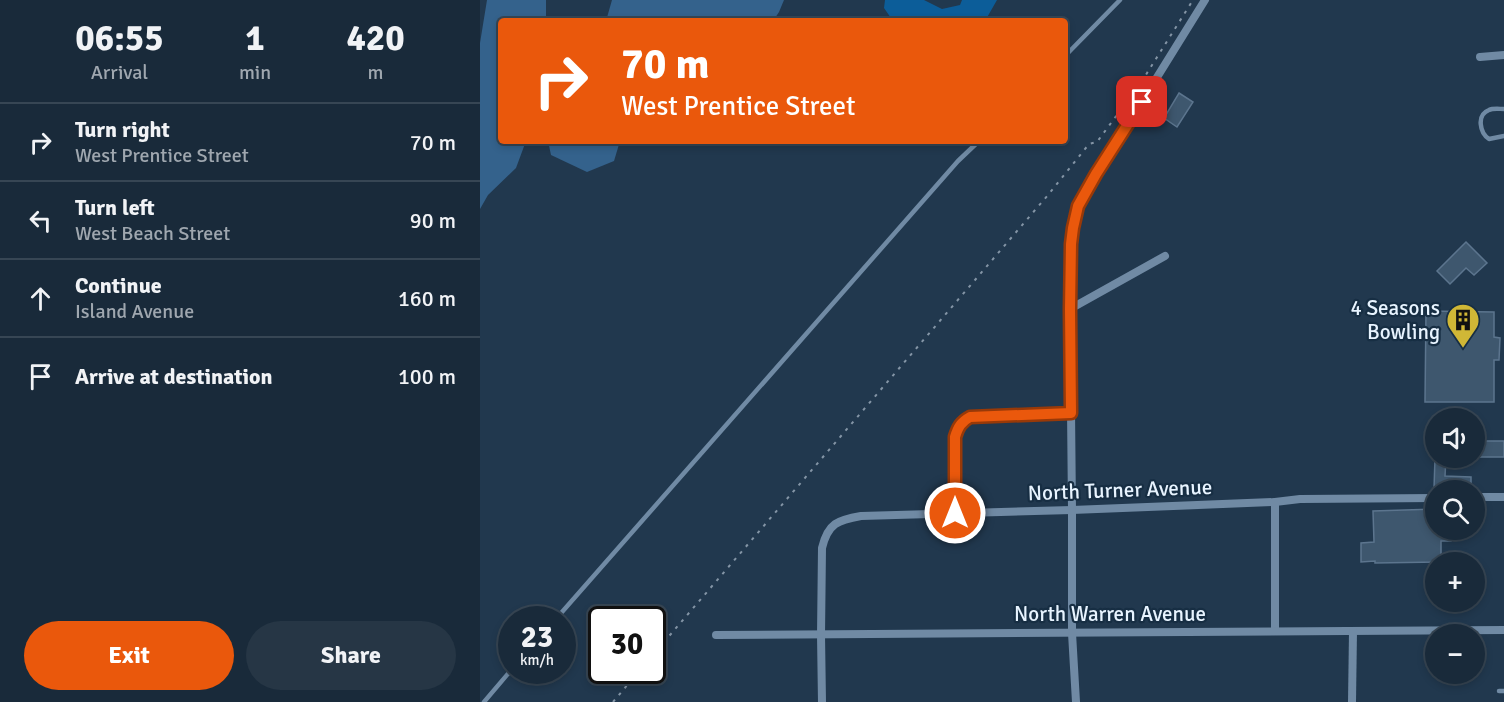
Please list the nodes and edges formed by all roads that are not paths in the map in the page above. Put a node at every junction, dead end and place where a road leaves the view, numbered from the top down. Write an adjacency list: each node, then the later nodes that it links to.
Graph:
1 (1120, 0): 3 (lane)
2 (1205, 0): 10 (street)
3 (1068, 53)
4 (1504, 56): 5 (street)
5 (1480, 57)
6 (1504, 109): 7 (lane)
7 (1503, 136)
8 (976, 144): 18 (lane)
9 (1165, 256): 10 (street)
10 (1070, 309): 11 (street)
11 (1071, 413): 16 (street); 17 (street)
12 (1485, 497): 13 (street)
13 (1504, 497)
14 (1425, 498): 15 (street, North Turner Avenue)
15 (1275, 502): 16 (street, North Turner Avenue); 20 (street)
16 (1072, 510): 17 (street, North Turner Avenue); 22 (street)
17 (955, 513): 24 (street, North Turner Avenue)
18 (567, 606)
19 (1504, 630): 21 (street, North Warren Avenue)
20 (1275, 631): 21 (street, North Warren Avenue); 22 (street, North Warren Avenue)
21 (1353, 631): 29 (street)
22 (1072, 633): 24 (street, North Warren Avenue); 28 (street)
23 (716, 635): 24 (street, North Warren Avenue)
24 (821, 635): 27 (street)
25 (499, 684): 26 (lane)
26 (484, 702)
27 (822, 702)
28 (1076, 702)
29 (1352, 702)

